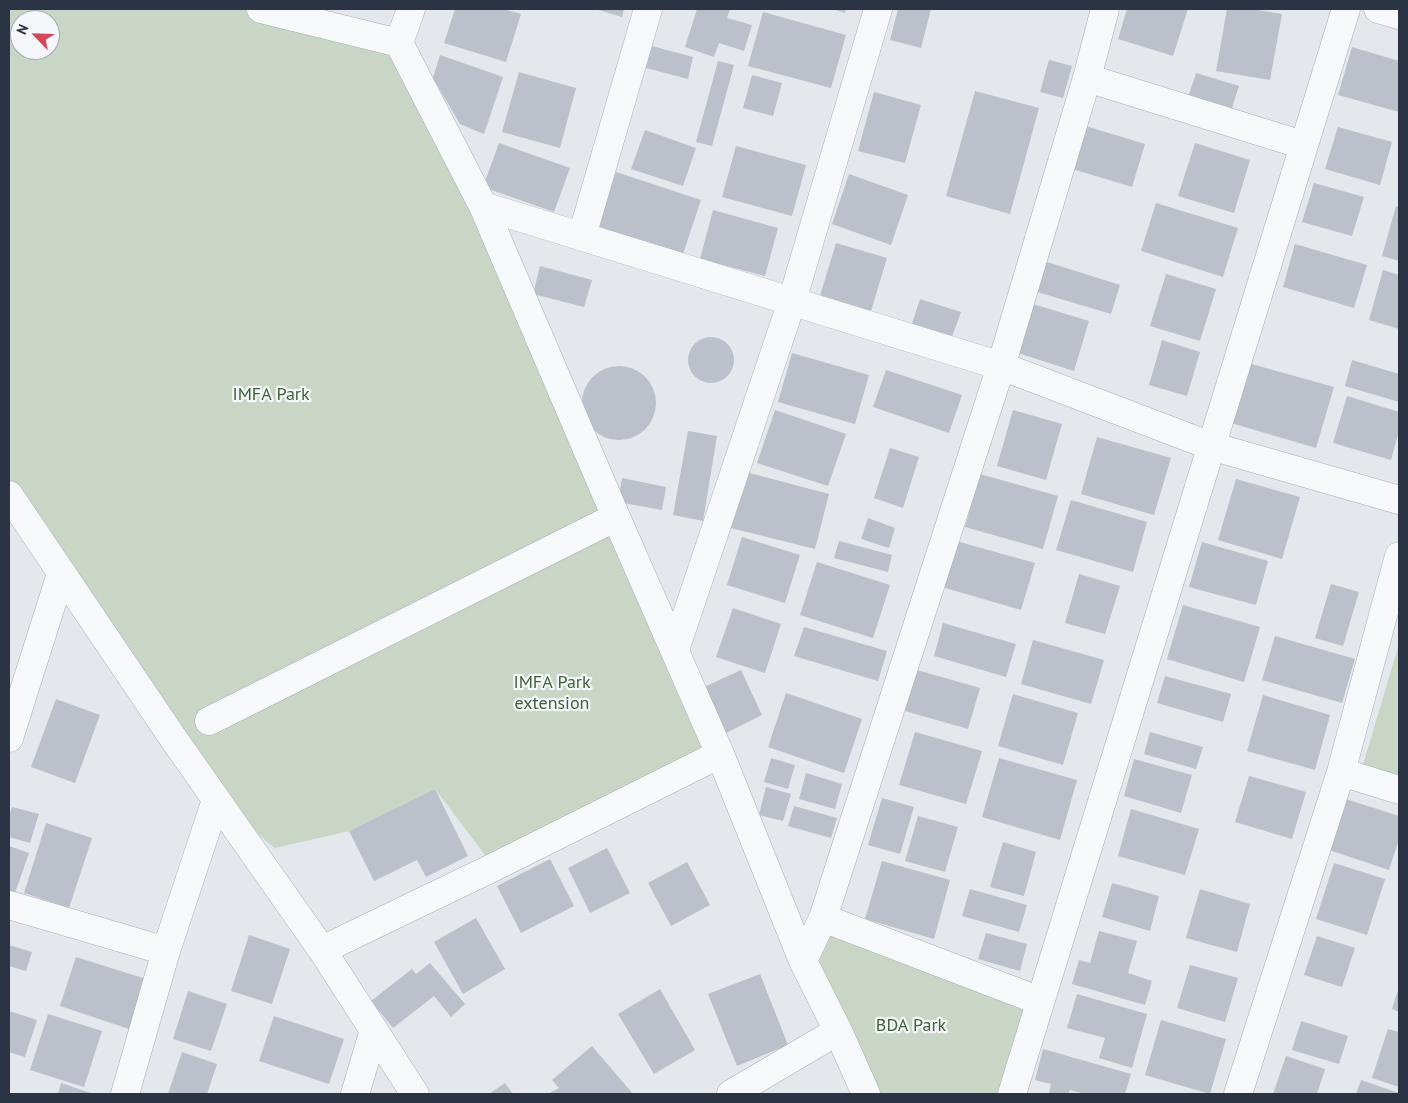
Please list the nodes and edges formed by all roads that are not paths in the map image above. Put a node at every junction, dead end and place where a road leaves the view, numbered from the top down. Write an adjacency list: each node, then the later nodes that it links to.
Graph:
1 (261, 9): 9 (street)
2 (411, 9): 9 (street)
3 (648, 9): 13 (street)
4 (878, 9): 14 (street)
5 (1105, 9): 10 (street)
6 (1346, 9): 11 (street)
7 (1378, 9): 8 (street)
8 (1399, 15)
9 (399, 43): 12 (street)
10 (1087, 78): 11 (street); 15 (street)
11 (1303, 145): 16 (street)
12 (484, 206): 13 (street); 19 (street)
13 (582, 236): 14 (street)
14 (792, 301): 15 (street); 22 (street)
15 (1001, 366): 16 (street); 30 (street)
16 (1211, 446): 18 (street); 34 (street)
17 (9, 495): 21 (street)
18 (1399, 500)
19 (616, 517): 22 (street); 23 (street)
20 (1399, 556): 26 (street)
21 (61, 574): 24 (street); 28 (street)
22 (675, 650): 25 (street)
23 (209, 721)
24 (9, 738)
25 (720, 754): 31 (street); 33 (street)
26 (1341, 772): 27 (street); 43 (street)
27 (1399, 790)
28 (216, 800): 31 (street); 32 (street)
29 (9, 905): 32 (street)
30 (823, 918): 33 (street); 34 (street)
31 (322, 950): 35 (street)
32 (166, 951): 37 (street)
33 (803, 962): 36 (street)
34 (1040, 1001): 42 (street)
35 (374, 1030): 38 (street); 39 (street)
36 (838, 1031): 40 (street); 41 (street)
37 (126, 1094)
38 (355, 1094)
39 (415, 1094)
40 (730, 1094)
41 (866, 1094)
42 (1012, 1094)
43 (1238, 1094)

